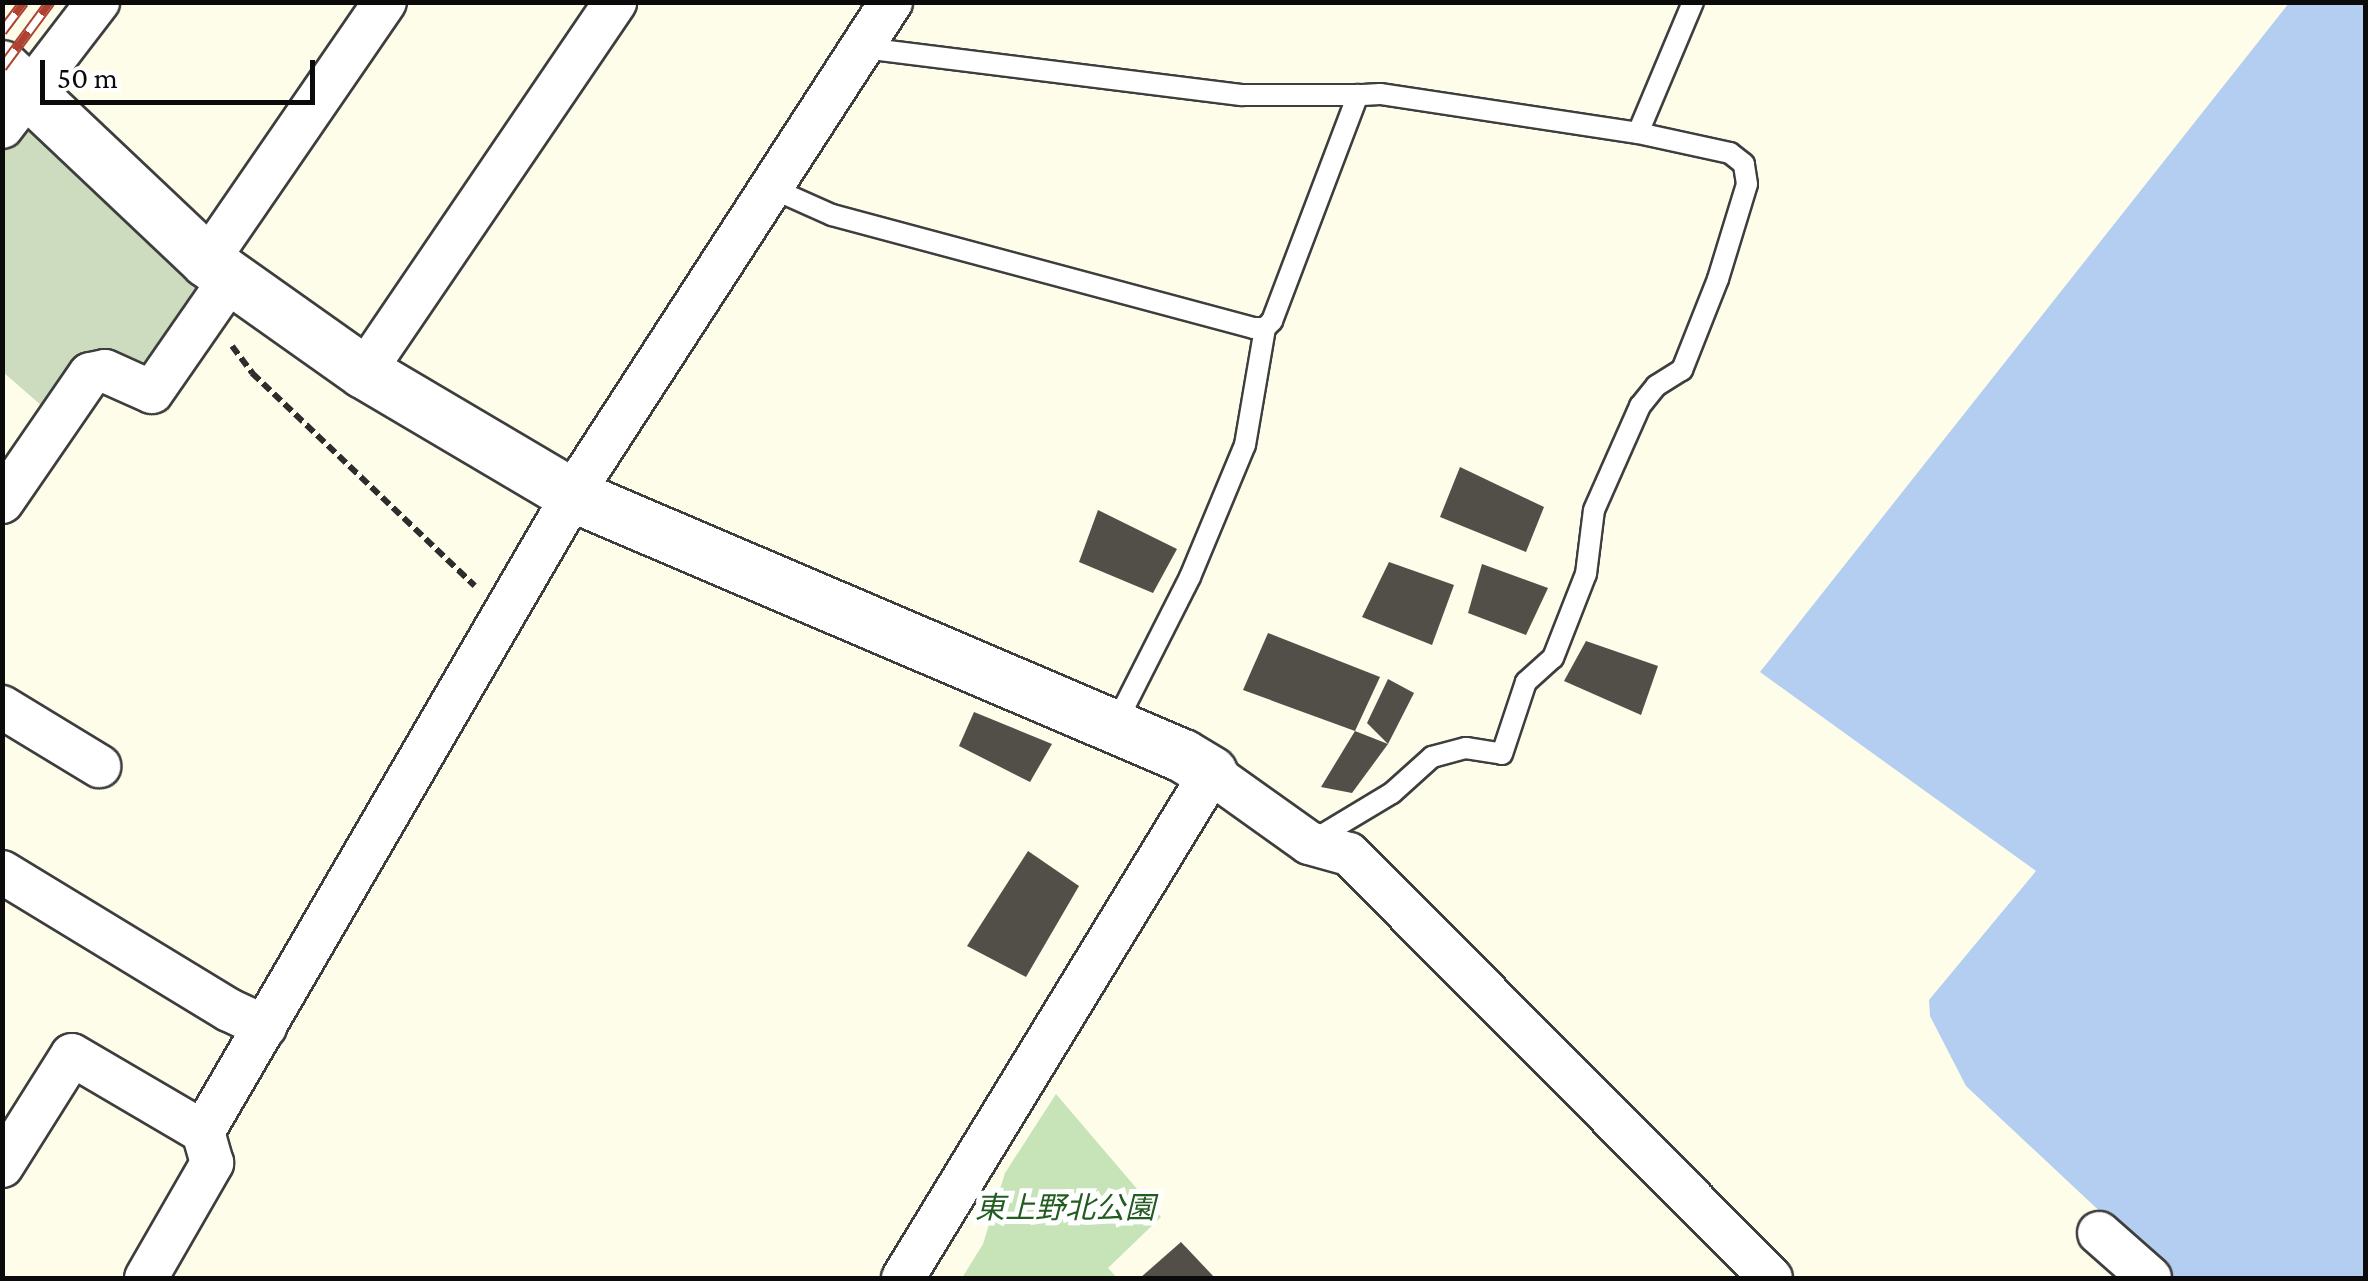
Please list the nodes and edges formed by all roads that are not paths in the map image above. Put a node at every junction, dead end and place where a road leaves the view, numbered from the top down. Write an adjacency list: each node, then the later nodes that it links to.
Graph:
1 (98, 2): 7 (street)
2 (385, 2): 11 (street)
3 (616, 2): 13 (street)
4 (1694, 2): 9 (lane)
5 (884, 5): 6 (street)
6 (862, 48): 8 (lane); 10 (street)
7 (12, 95): 11 (street)
8 (1358, 95): 9 (lane); 12 (lane)
9 (1638, 132): 20 (lane)
10 (769, 187): 12 (lane); 14 (street)
11 (217, 283): 13 (street); 15 (street)
12 (1265, 328): 17 (lane)
13 (364, 372): 14 (street)
14 (574, 496): 17 (street); 22 (street)
15 (2, 502)
16 (2, 707): 18 (street)
17 (1114, 728): 19 (street)
18 (99, 766)
19 (1211, 773): 20 (street); 28 (street)
20 (1309, 843): 29 (street)
21 (2, 872): 22 (street)
22 (265, 1027): 24 (street)
23 (16, 1109): 24 (street); 25 (street)
24 (203, 1132): 27 (street)
25 (2, 1166)
26 (2099, 1233): 30 (street)
27 (146, 1278)
28 (903, 1278)
29 (1771, 1278)
30 (2150, 1278)

